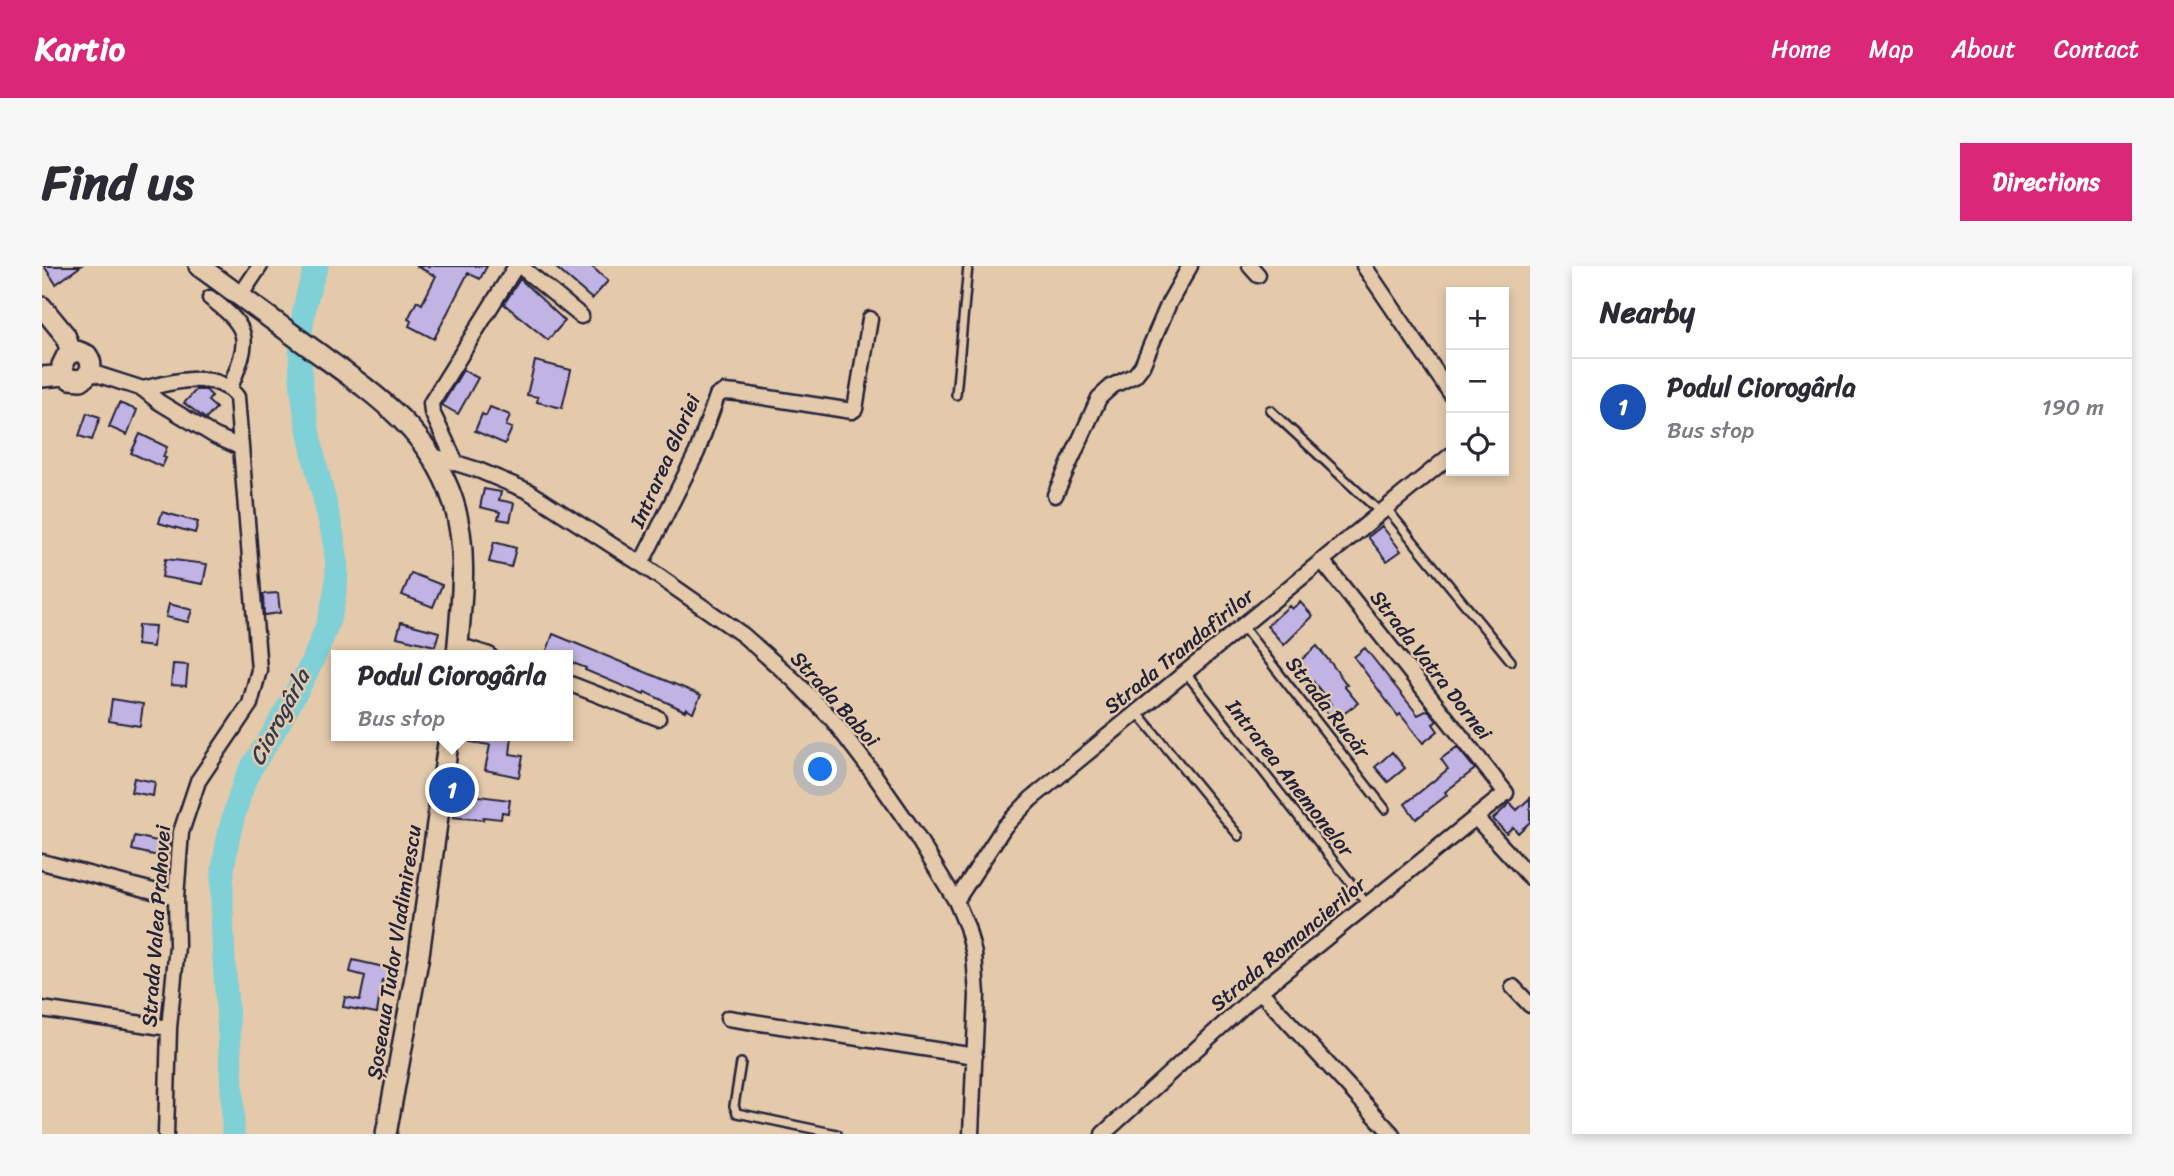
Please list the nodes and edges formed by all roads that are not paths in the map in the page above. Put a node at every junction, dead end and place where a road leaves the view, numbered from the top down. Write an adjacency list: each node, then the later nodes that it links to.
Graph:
1 (199, 266): 8 (main road)
2 (260, 266): 8 (street)
3 (518, 266): 10 (street); 24 (street)
4 (968, 266): 19 (lane)
5 (1190, 266): 25 (street)
6 (1364, 266): 16 (street)
7 (210, 298): 17 (street)
8 (242, 298): 22 (main road)
9 (42, 307): 12 (main road)
10 (581, 316)
11 (870, 319): 28 (street, Intrarea Gloriei)
12 (71, 352): 13 (main road); 14 (main road)
13 (90, 372): 14 (main road); 18 (street)
14 (65, 375): 15 (main road)
15 (42, 377)
16 (1446, 387)
17 (230, 388): 18 (street); 21 (street, Strada Valea Prahovei)
18 (143, 389): 21 (street)
19 (956, 395)
20 (1270, 410): 26 (lane)
21 (240, 447): 43 (street, Strada Valea Prahovei)
22 (433, 456): 24 (street, Strada Baboi); 30 (main road)
23 (1446, 459): 26 (street, Strada Trandafirilor)
24 (456, 463): 28 (street, Strada Baboi)
25 (1055, 495)
26 (1384, 511): 27 (street, Strada Trandafirilor); 31 (lane)
27 (1323, 562): 29 (street, Strada Trandafirilor); 37 (street, Strada Vatra Dornei)
28 (641, 564): 44 (street, Strada Baboi)
29 (1243, 627): 32 (street, Strada Trandafirilor); 38 (lane, Strada Rucăr)
30 (457, 650)
31 (1511, 661)
32 (1186, 673): 34 (street, Strada Trandafirilor); 45 (lane, Intrarea Anemonelor)
33 (573, 685): 35 (street)
34 (1138, 712): 40 (lane); 44 (street, Strada Trandafirilor)
35 (658, 718)
36 (448, 741): 55 (main road, Șoseaua Tudor Vladimirescu)
37 (1506, 793): 39 (street, Strada Romancierilor)
38 (1385, 809)
39 (1476, 818): 42 (street); 45 (street, Strada Romancierilor)
40 (1239, 836)
41 (42, 862): 43 (street)
42 (1530, 877)
43 (176, 897): 51 (street, Strada Valea Prahovei)
44 (956, 901): 52 (street, Strada Baboi)
45 (1367, 904): 47 (street, Strada Romancierilor)
46 (1513, 987): 48 (street)
47 (1260, 992): 58 (street, Strada Romancierilor); 59 (street)
48 (1530, 1005)
49 (42, 1009): 51 (street)
50 (728, 1018): 52 (street)
51 (169, 1028): 54 (street, Strada Valea Prahovei)
52 (975, 1056): 57 (street, Strada Baboi)
53 (741, 1063): 56 (lane)
54 (166, 1134)
55 (386, 1134)
56 (837, 1134)
57 (971, 1134)
58 (1103, 1134)
59 (1392, 1134)

